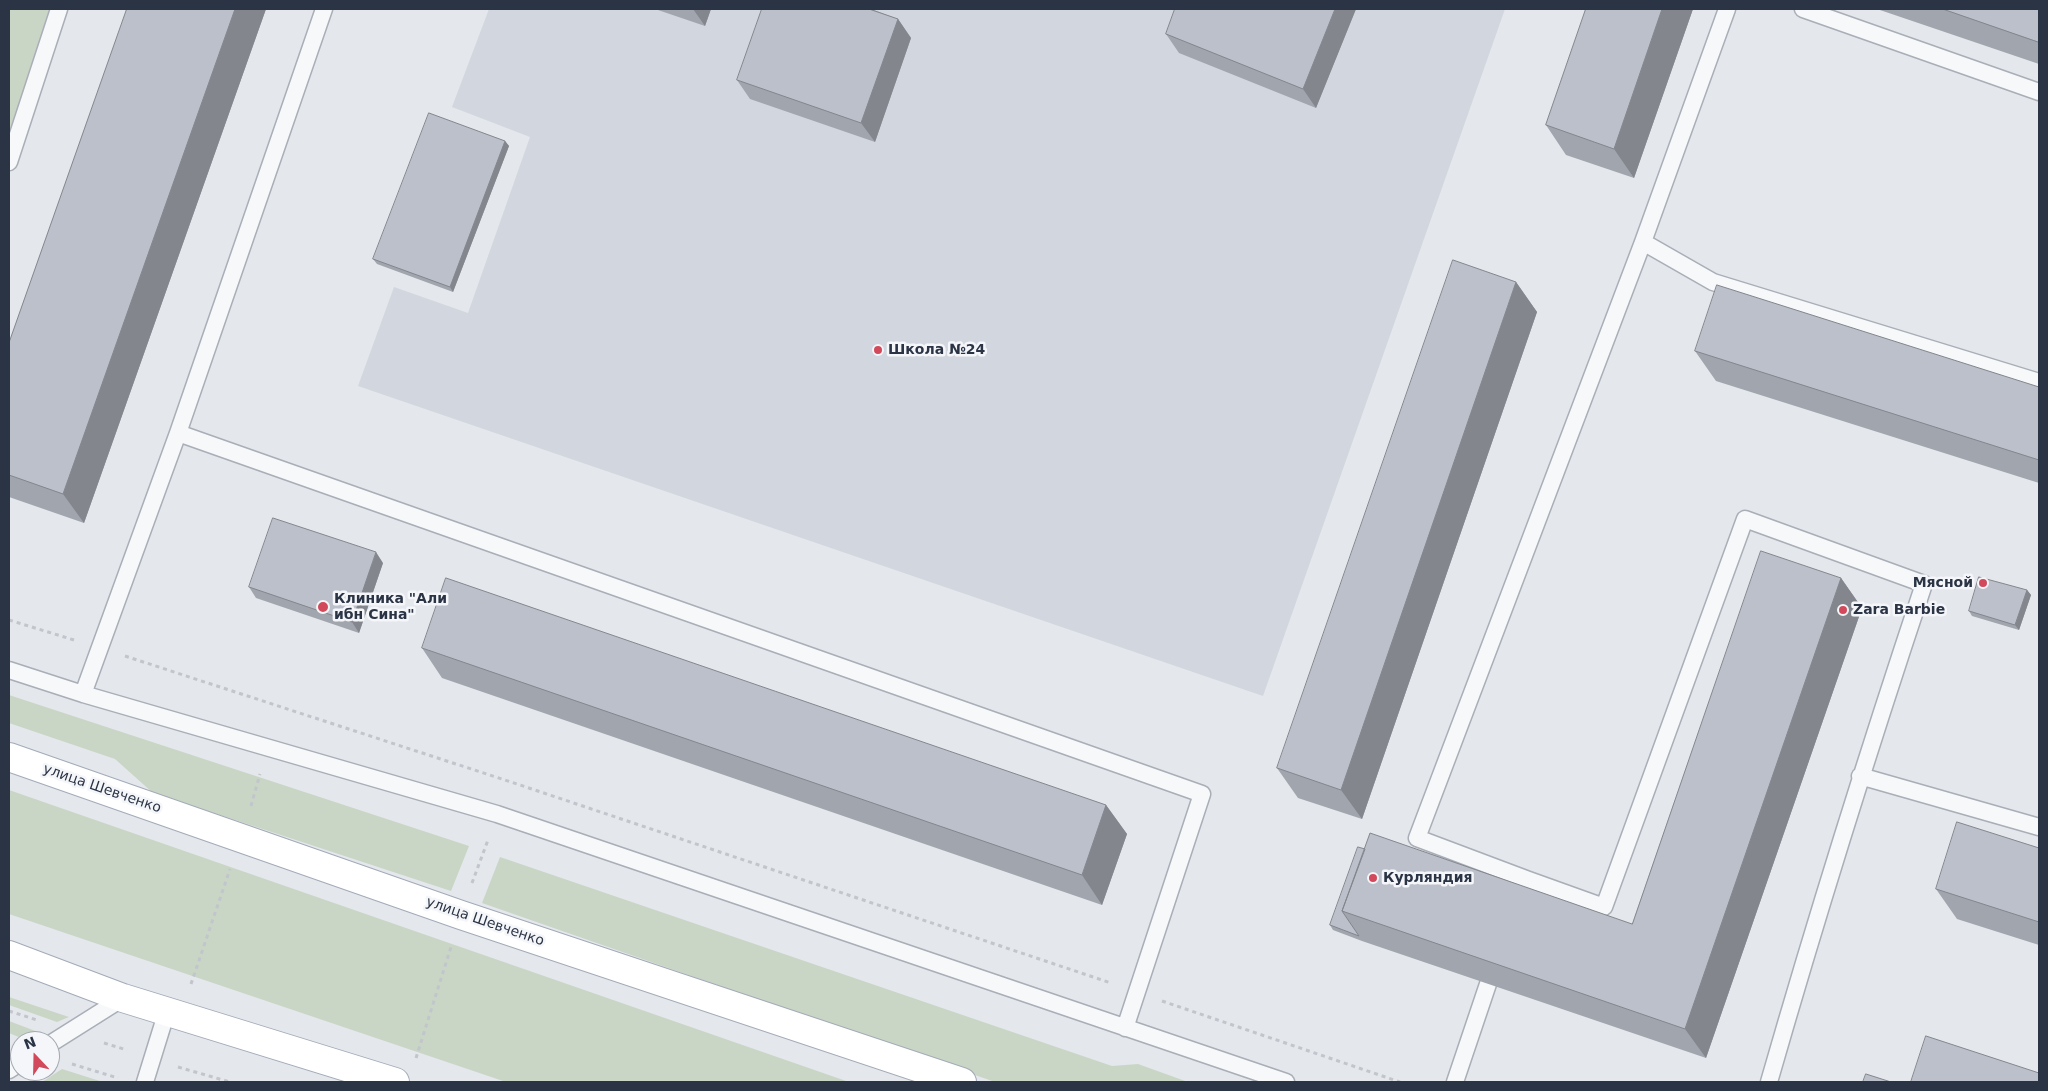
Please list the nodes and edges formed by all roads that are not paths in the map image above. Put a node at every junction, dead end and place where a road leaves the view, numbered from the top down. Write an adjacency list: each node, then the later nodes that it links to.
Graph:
1 (59, 9): 6 (lane)
2 (324, 9): 9 (lane)
3 (1727, 9): 7 (lane)
4 (1803, 9): 5 (lane)
5 (2039, 92)
6 (9, 162)
7 (1643, 242): 8 (lane); 15 (lane)
8 (2039, 382)
9 (178, 433): 11 (lane); 21 (lane)
10 (9, 670): 11 (lane)
11 (83, 694): 21 (lane)
12 (9, 757): 25 (main road, улица Шевченко)
13 (1860, 776): 14 (lane); 15 (lane); 28 (lane)
14 (2039, 827)
15 (1526, 879): 16 (lane)
16 (1516, 906)
17 (9, 955): 19 (main road)
18 (1488, 984): 27 (lane)
19 (123, 998): 20 (main road); 22 (lane)
20 (173, 1013): 23 (lane); 24 (main road)
21 (1124, 1028): 26 (lane)
22 (60, 1037)
23 (145, 1082)
24 (395, 1082)
25 (962, 1082)
26 (1286, 1082)
27 (1456, 1082)
28 (1769, 1082)

